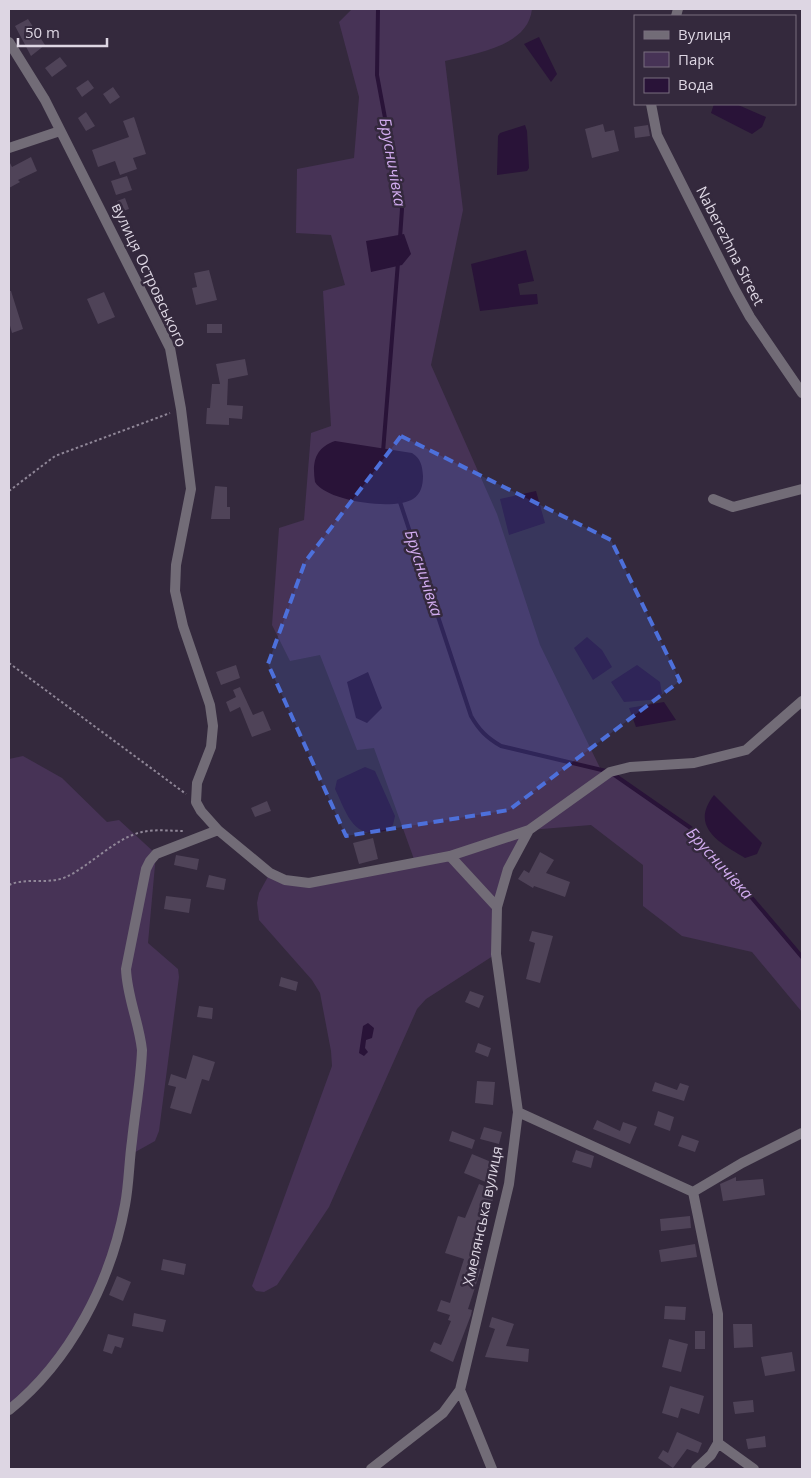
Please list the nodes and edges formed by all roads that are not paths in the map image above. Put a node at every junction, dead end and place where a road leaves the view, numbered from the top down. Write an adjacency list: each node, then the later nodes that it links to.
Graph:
1 (9, 42): 3 (street, вулиця Островського)
2 (651, 105): 5 (street, Naberezhna Street)
3 (60, 131): 4 (street); 9 (street, вулиця Островського)
4 (9, 148)
5 (802, 392)
6 (802, 489): 7 (street)
7 (713, 499)
8 (802, 701): 10 (street)
9 (218, 830): 11 (street); 17 (street)
10 (529, 830): 11 (street); 12 (street, Хмелянська вулиця)
11 (450, 856): 12 (street)
12 (497, 907): 13 (street, Хмелянська вулиця)
13 (518, 1112): 15 (street); 16 (street, Хмелянська вулиця)
14 (802, 1133): 15 (street)
15 (692, 1192): 18 (street)
16 (460, 1390): 19 (street, Хмелянська вулиця); 20 (street)
17 (9, 1410)
18 (718, 1443): 21 (street); 22 (street)
19 (372, 1469)
20 (492, 1469)
21 (696, 1469)
22 (754, 1469)

